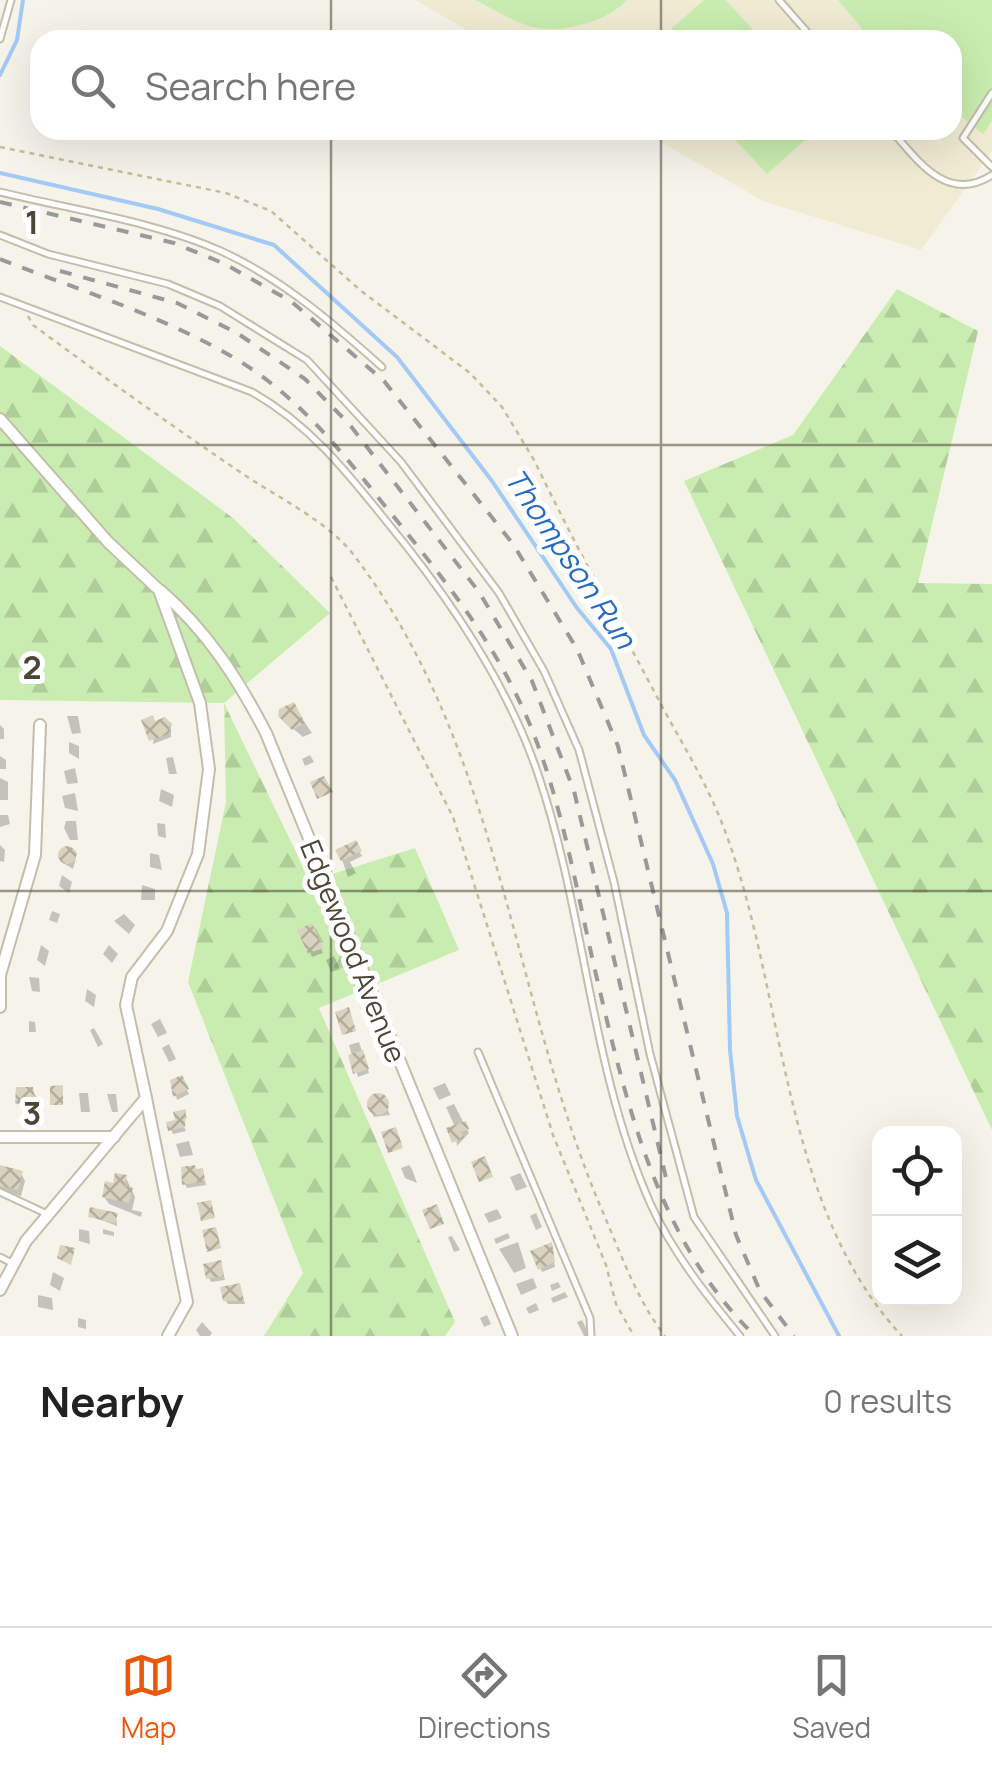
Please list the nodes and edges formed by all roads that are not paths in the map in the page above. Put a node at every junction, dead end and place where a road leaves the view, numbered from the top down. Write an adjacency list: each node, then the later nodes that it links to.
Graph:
1 (11, 0): 4 (lane)
2 (780, 0): 3 (lane)
3 (806, 30)
4 (0, 39)
5 (992, 94): 7 (lane)
6 (901, 140): 7 (lane)
7 (992, 171)
8 (0, 192): 11 (lane)
9 (0, 235): 30 (lane)
10 (0, 297): 29 (lane)
11 (382, 367)
12 (0, 419): 13 (street, Edgewood Avenue)
13 (159, 590): 18 (street); 27 (street, Edgewood Avenue)
14 (40, 725): 15 (street)
15 (0, 975): 16 (street)
16 (0, 1007)
17 (478, 1052): 28 (lane)
18 (146, 1098): 20 (street); 26 (street)
19 (0, 1137): 20 (street)
20 (114, 1137): 22 (street)
21 (0, 1192): 22 (lane)
22 (48, 1215): 24 (street)
23 (0, 1258): 24 (lane)
24 (14, 1264): 25 (street)
25 (0, 1290)
26 (168, 1336)
27 (512, 1336)
28 (591, 1336)
29 (740, 1336)
30 (776, 1336)

